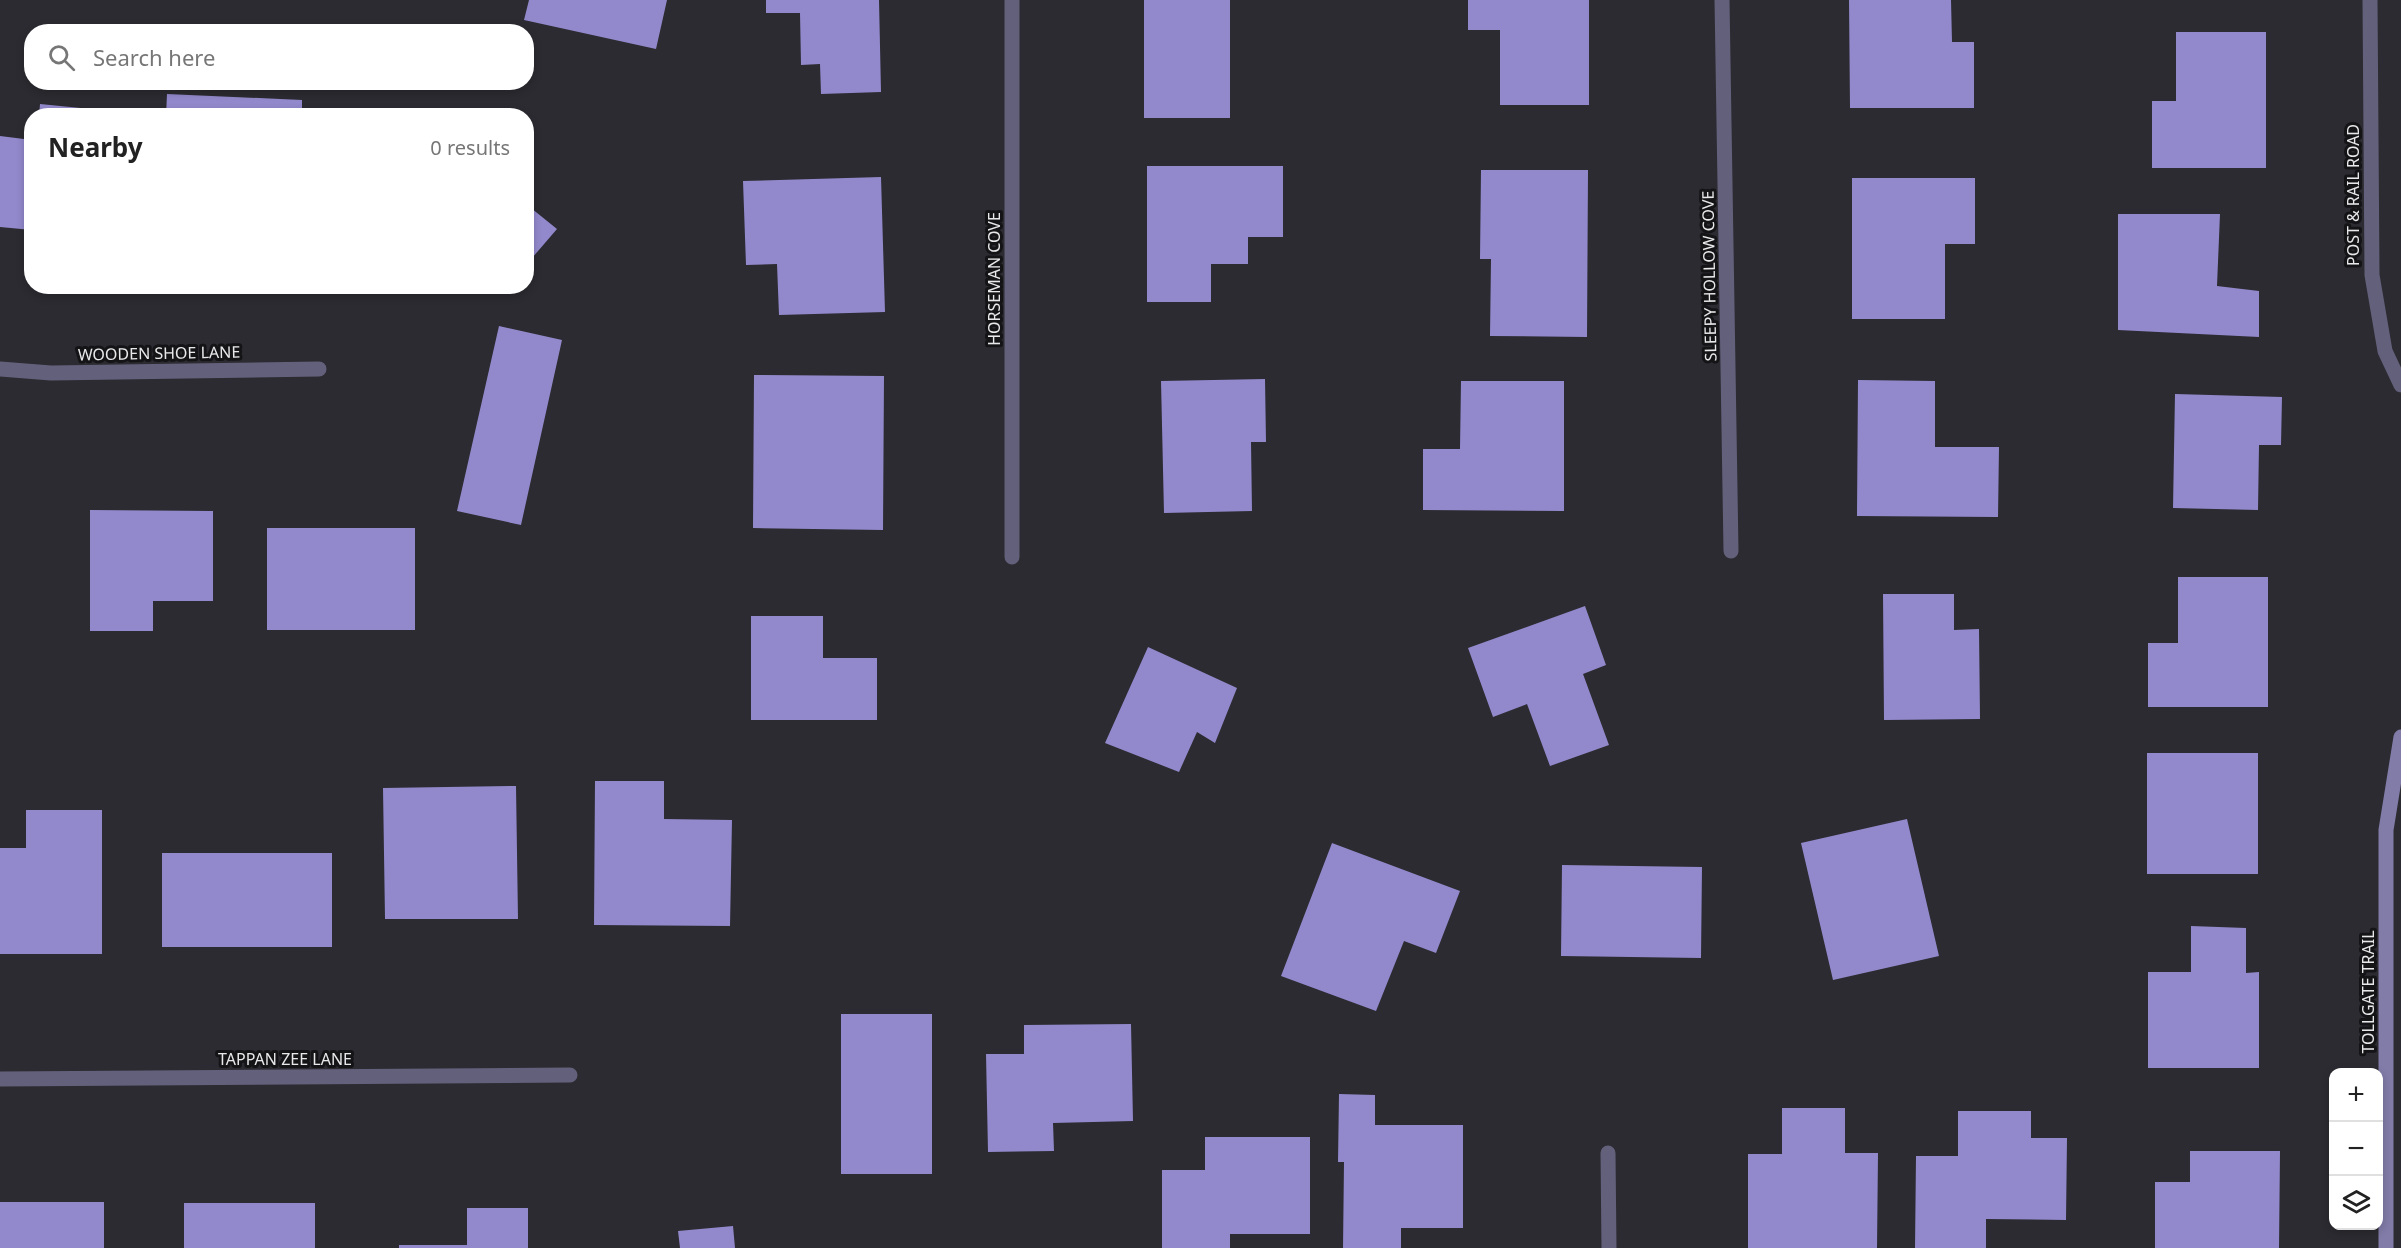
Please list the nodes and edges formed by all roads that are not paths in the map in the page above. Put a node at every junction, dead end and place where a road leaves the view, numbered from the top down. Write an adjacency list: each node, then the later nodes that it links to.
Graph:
1 (1012, 0): 8 (street, HORSEMAN COVE)
2 (1722, 0): 7 (street, SLEEPY HOLLOW COVE)
3 (2370, 0): 6 (street, POST & RAIL ROAD)
4 (0, 369): 5 (street, WOODEN SHOE LANE)
5 (319, 369)
6 (2401, 385)
7 (1731, 551)
8 (1012, 557)
9 (2401, 737): 14 (street, TOLLGATE TRAIL)
10 (570, 1075): 11 (street, TAPPAN ZEE LANE)
11 (0, 1079)
12 (1608, 1153): 13 (street)
13 (1609, 1248)
14 (2386, 1248)

